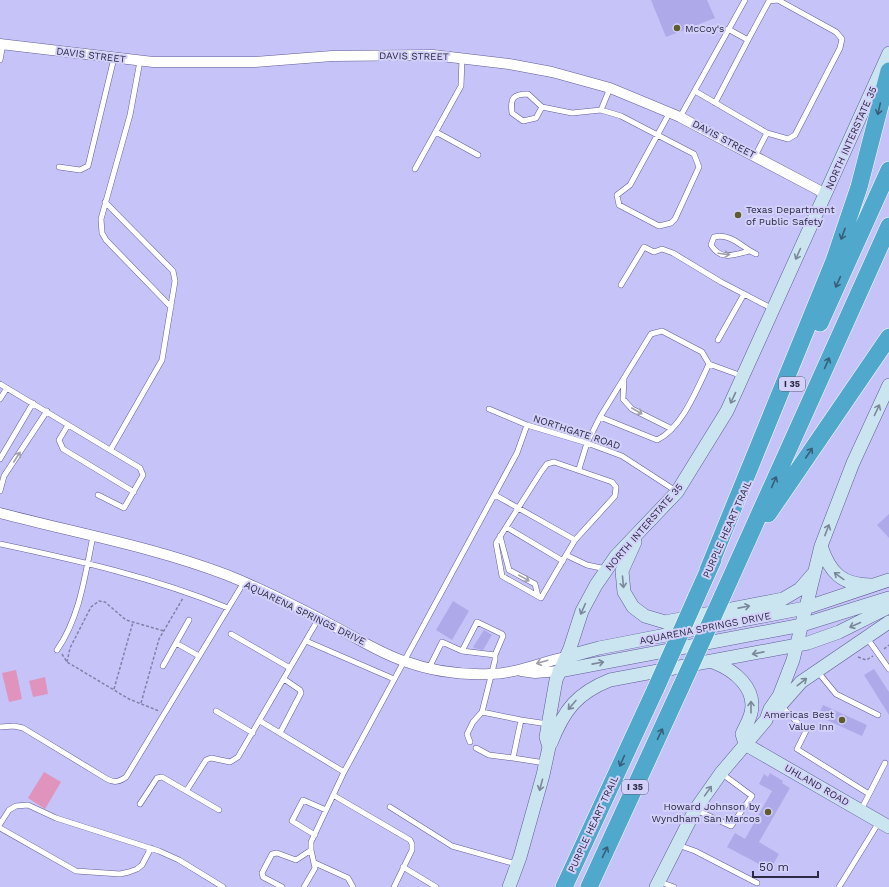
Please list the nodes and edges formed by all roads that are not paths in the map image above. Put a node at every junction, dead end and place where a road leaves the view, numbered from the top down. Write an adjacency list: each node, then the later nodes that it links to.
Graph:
1 (744, 0): 2 (lane)
2 (728, 29): 3 (lane); 12 (lane)
3 (748, 40): 13 (lane); 19 (lane)
4 (1, 44): 6 (street, DAVIS STREET); 8 (lane)
5 (889, 53): 26 (main road, NORTH INTERSTATE 35)
6 (114, 58): 9 (street, DAVIS STREET); 23 (lane)
7 (462, 58): 9 (street, DAVIS STREET); 11 (street, DAVIS STREET); 18 (lane)
8 (0, 60)
9 (140, 60): 27 (lane)
10 (889, 71): 74 (highway, one-way to 74)
11 (610, 88): 15 (lane); 16 (street, DAVIS STREET)
12 (695, 91): 13 (lane); 17 (lane)
13 (715, 103): 19 (lane)
14 (542, 107): 14 (lane); 15 (lane)
15 (601, 110): 20 (lane)
16 (670, 112): 17 (street, DAVIS STREET); 20 (lane)
17 (680, 117): 22 (street, DAVIS STREET)
18 (436, 132): 21 (lane); 24 (lane)
19 (767, 133): 22 (lane)
20 (657, 135): 20 (lane)
21 (478, 155)
22 (755, 156): 26 (street, DAVIS STREET)
23 (59, 167)
24 (415, 169)
25 (889, 170): 74 (highway, PURPLE HEART TRAIL / I 35, one-way to 74)
26 (826, 194): 34 (main road, NORTH INTERSTATE 35, one-way to 34)
27 (105, 202): 33 (lane); 33 (lane)
28 (889, 226): 72 (highway, I 35, one-way to 28)
29 (749, 251): 29 (lane, one-way to 29); 30 (lane)
30 (756, 254)
31 (621, 286): 32 (lane)
32 (744, 294): 34 (lane); 36 (lane)
33 (171, 307): 52 (lane)
34 (774, 310): 38 (main road, NORTH INTERSTATE 35)
35 (889, 337): 72 (highway, one-way to 35)
36 (718, 340)
37 (709, 364): 38 (lane); 39 (lane); 50 (lane)
38 (743, 377): 57 (main road, NORTH INTERSTATE 35, one-way to 57)
39 (624, 378): 47 (lane); 50 (lane, one-way to 50)
40 (0, 384): 42 (lane)
41 (889, 385): 68 (main road, one-way to 41)
42 (7, 388): 43 (lane); 44 (lane)
43 (0, 399)
44 (33, 403): 46 (lane); 53 (lane)
45 (488, 409): 49 (lane, NORTHGATE ROAD)
46 (47, 411): 48 (lane); 55 (lane, one-way to 46)
47 (600, 417): 50 (lane); 51 (lane)
48 (68, 425): 52 (lane); 56 (lane)
49 (527, 425): 51 (lane, NORTHGATE ROAD); 59 (lane)
50 (672, 429)
51 (587, 443): 54 (lane); 57 (lane, NORTHGATE ROAD)
52 (111, 449): 56 (lane)
53 (0, 458)
54 (579, 469): 60 (lane); 66 (lane)
55 (0, 492)
56 (134, 492): 58 (lane)
57 (677, 492): 63 (main road, NORTH INTERSTATE 35)
58 (98, 495)
59 (495, 495): 60 (lane); 98 (lane)
60 (517, 508): 62 (lane); 66 (lane)
61 (0, 513): 64 (street, AQUARENA SPRINGS DRIVE)
62 (506, 527): 65 (lane); 70 (lane)
63 (639, 533): 73 (main road, NORTH INTERSTATE 35); 75 (main road, one-way to 75)
64 (94, 536): 71 (lane); 77 (street, AQUARENA SPRINGS DRIVE)
65 (500, 536): 79 (lane, one-way to 79); 79 (lane)
66 (575, 540): 69 (lane)
67 (0, 544): 71 (lane)
68 (821, 546): 75 (main road); 78 (main road, one-way to 68)
69 (566, 555): 70 (lane); 73 (lane)
70 (563, 561): 79 (lane)
71 (87, 563): 82 (lane); 93 (lane)
72 (735, 568): 159 (highway, I 35, one-way to 72, bridge)
73 (607, 569): 97 (main road, NORTH INTERSTATE 35, one-way to 97)
74 (708, 570): 151 (highway, PURPLE HEART TRAIL / I 35, one-way to 151, bridge)
75 (814, 574): 83 (main road)
76 (889, 580): 78 (main road, AQUARENA SPRINGS DRIVE)
77 (244, 582): 82 (lane); 84 (street, AQUARENA SPRINGS DRIVE)
78 (873, 585): 83 (main road, AQUARENA SPRINGS DRIVE)
79 (538, 596)
80 (889, 598): 87 (main road, AQUARENA SPRINGS DRIVE)
81 (889, 607): 92 (main road, one-way to 92)
82 (228, 608): 96 (lane)
83 (806, 608): 87 (main road); 97 (main road, AQUARENA SPRINGS DRIVE)
84 (319, 618): 90 (lane); 98 (street, AQUARENA SPRINGS DRIVE)
85 (189, 620): 91 (lane)
86 (889, 622): 89 (main road)
87 (802, 625): 92 (main road); 105 (main road, AQUARENA SPRINGS DRIVE, one-way to 87)
88 (231, 634): 101 (lane)
89 (866, 638): 103 (lane); 106 (main road)
90 (306, 641): 101 (lane); 109 (lane)
91 (176, 643): 96 (lane); 100 (lane)
92 (797, 645): 99 (main road, one-way to 99); 115 (main road)
93 (58, 649)
94 (462, 651): 95 (lane); 95 (lane); 102 (lane)
95 (495, 655): 107 (lane)
96 (199, 656): 118 (lane)
97 (566, 656): 104 (street, AQUARENA SPRINGS DRIVE, one-way to 104); 105 (main road, NORTH INTERSTATE 35)
98 (404, 661): 102 (street, AQUARENA SPRINGS DRIVE); 109 (lane)
99 (713, 662): 122 (main road, one-way to 99); 123 (main road, one-way to 123)
100 (163, 666)
101 (290, 668): 108 (lane)
102 (430, 668): 107 (street, AQUARENA SPRINGS DRIVE)
103 (889, 669)
104 (519, 670): 105 (street, AQUARENA SPRINGS DRIVE); 107 (street, AQUARENA SPRINGS DRIVE)
105 (559, 671): 117 (main road, NORTH INTERSTATE 35)
106 (817, 671): 110 (main road, one-way to 106); 113 (lane)
107 (491, 674): 112 (lane)
108 (284, 679): 116 (lane); 120 (lane)
109 (394, 679): 128 (lane)
110 (781, 705): 115 (main road); 131 (lane)
111 (216, 711): 119 (lane)
112 (482, 712): 114 (lane); 121 (lane)
113 (878, 715)
114 (521, 720): 117 (lane); 125 (lane)
115 (766, 720): 122 (main road)
116 (260, 721): 119 (lane); 120 (lane)
117 (548, 724): 123 (main road, NORTH INTERSTATE 35)
118 (0, 727)
119 (253, 733): 130 (lane)
120 (280, 733): 128 (lane)
121 (470, 742)
122 (745, 744): 129 (main road); 138 (main road, UHLAND ROAD)
123 (549, 747): 126 (main road, NORTH INTERSTATE 35)
124 (476, 748): 125 (lane)
125 (513, 758): 126 (lane)
126 (546, 763): 147 (main road, NORTH INTERSTATE 35, one-way to 147)
127 (885, 763): 131 (lane)
128 (344, 772): 132 (lane)
129 (721, 773): 137 (main road, one-way to 129); 137 (lane)
130 (187, 790): 133 (lane); 135 (lane)
131 (869, 794): 138 (lane)
132 (334, 795): 136 (lane); 148 (lane)
133 (140, 804)
134 (390, 806): 147 (lane)
135 (219, 810)
136 (326, 810): 142 (lane); 142 (lane)
137 (695, 810): 143 (main road)
138 (861, 811): 140 (main road, UHLAND ROAD)
139 (0, 824): 144 (lane)
140 (884, 824): 161 (lane)
141 (0, 828): 144 (lane)
142 (315, 835): 145 (lane)
143 (677, 845): 149 (lane); 150 (main road)
144 (151, 848): 152 (lane)
145 (311, 850): 146 (lane); 153 (lane)
146 (315, 863): 154 (lane); 155 (lane)
147 (517, 864): 158 (main road, NORTH INTERSTATE 35)
148 (403, 867): 156 (lane); 157 (lane)
149 (757, 883)
150 (657, 884): 160 (lane)
151 (564, 885)
152 (223, 887)
153 (282, 887)
154 (304, 887)
155 (353, 887)
156 (394, 887)
157 (436, 887)
158 (509, 887)
159 (588, 887)
160 (674, 887)
161 (839, 887)

